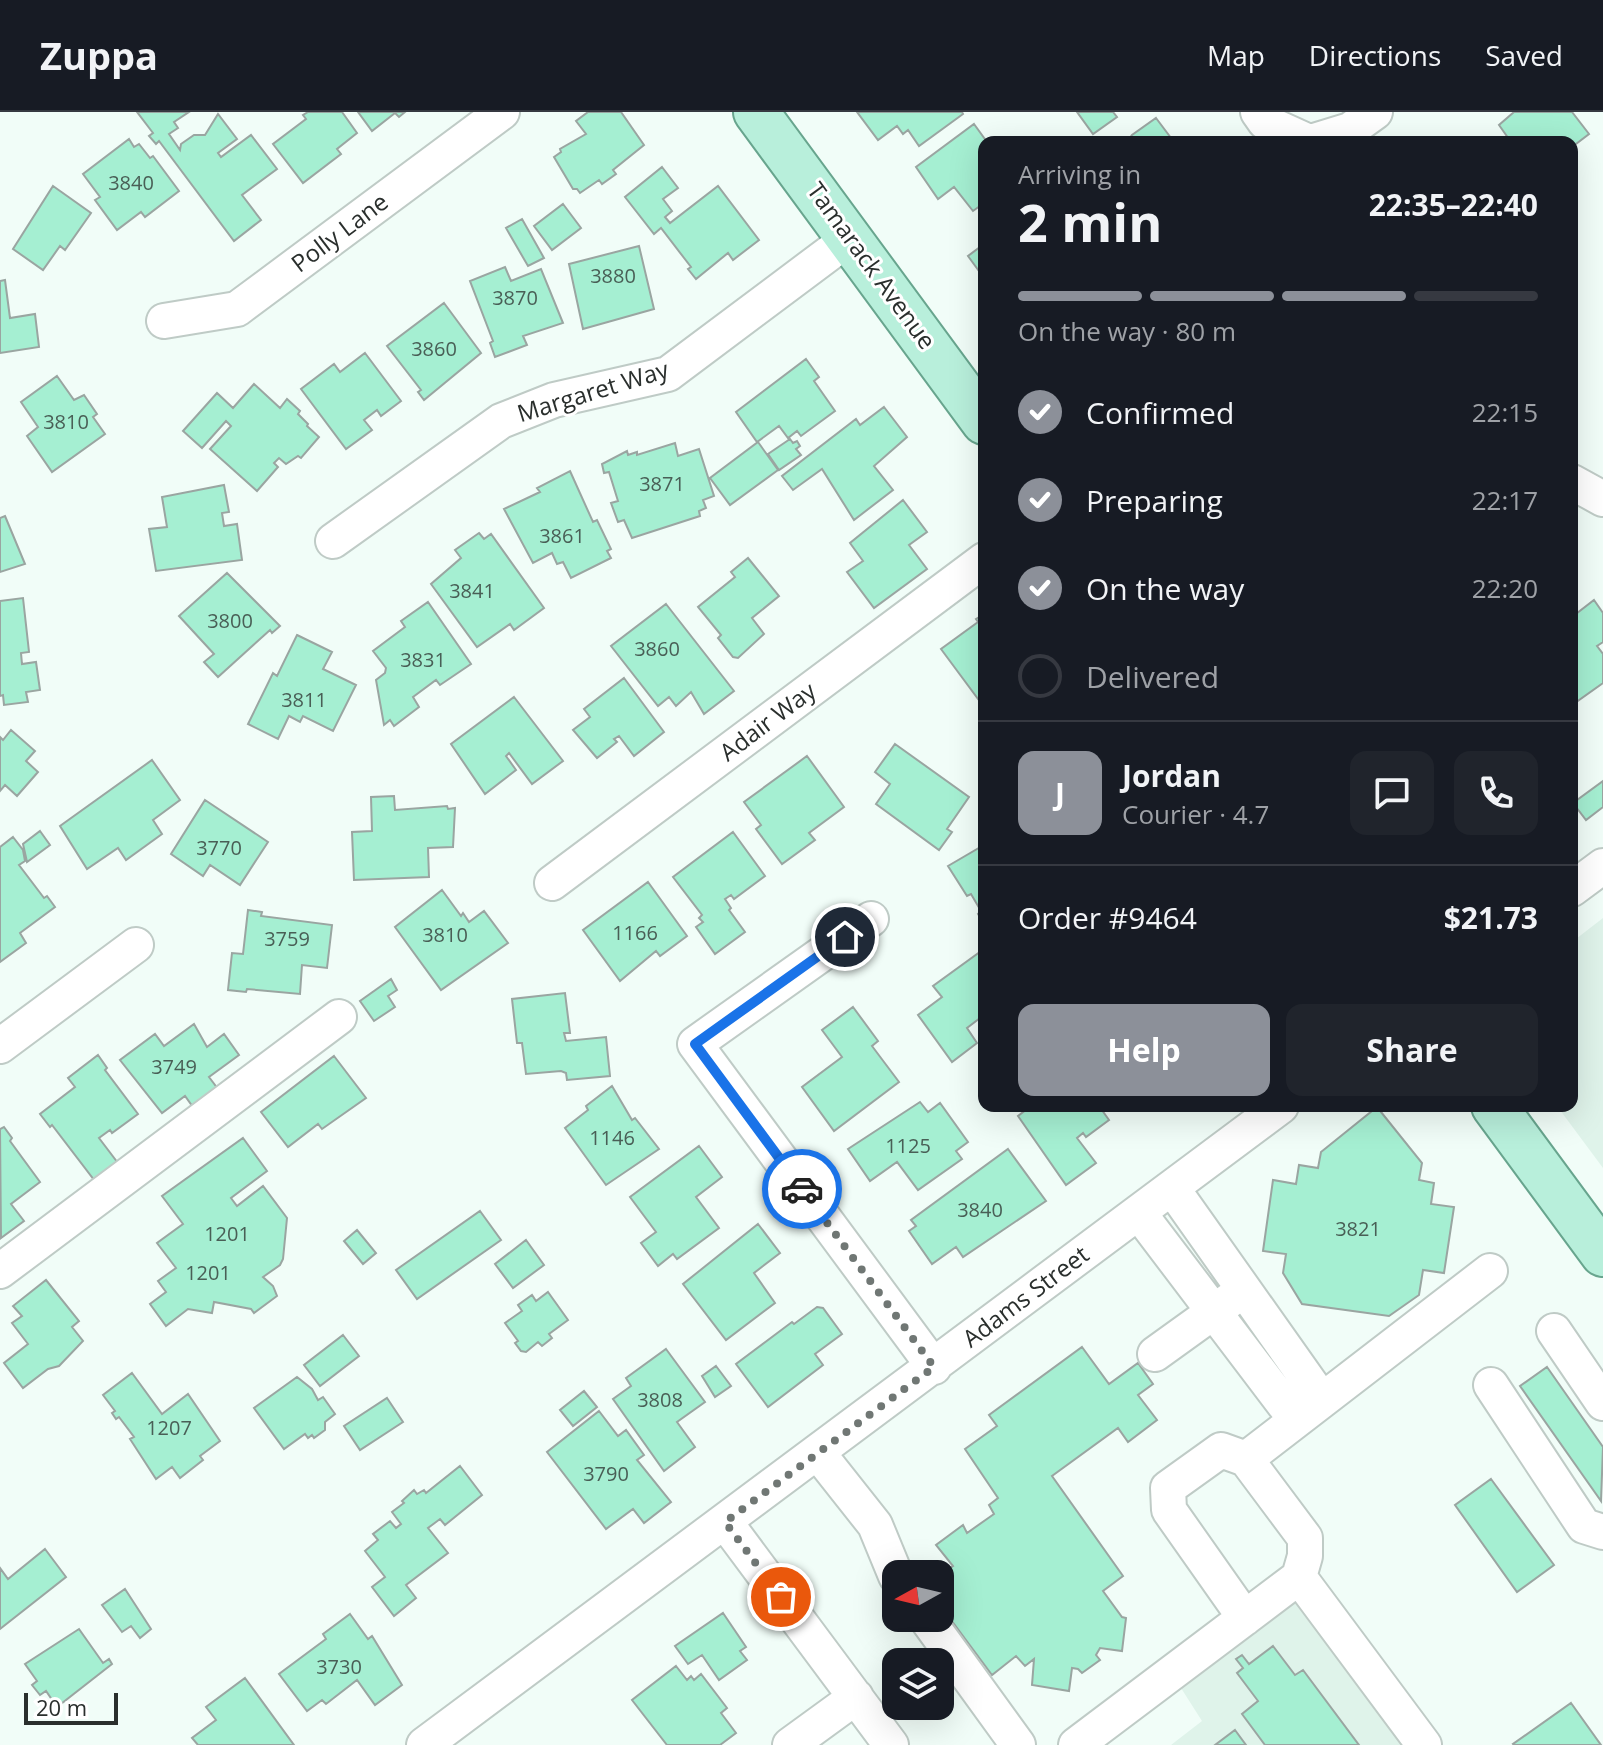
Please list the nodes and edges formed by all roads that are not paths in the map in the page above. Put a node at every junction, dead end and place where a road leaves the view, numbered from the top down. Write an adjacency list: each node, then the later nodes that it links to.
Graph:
1 (502, 112): 8 (street, Polly Lane)
2 (756, 112): 7 (main road, Tamarack Avenue)
3 (1258, 112): 5 (street)
4 (1375, 112): 6 (street)
5 (1296, 136)
6 (1330, 136)
7 (851, 237): 9 (main road, Tamarack Avenue); 12 (street, Margaret Way)
8 (164, 321)
9 (978, 414)
10 (1578, 485): 11 (street)
11 (1603, 499)
12 (333, 541)
13 (978, 564): 15 (street, Adair Way)
14 (1603, 866): 16 (street)
15 (552, 883)
16 (1578, 885)
17 (871, 919): 34 (street)
18 (136, 945): 20 (street)
19 (339, 1017): 26 (street)
20 (0, 1046)
21 (1273, 1112): 23 (street, Adams Street)
22 (1498, 1112): 25 (main road)
23 (1172, 1188): 24 (street, Adams Street); 28 (street)
24 (1139, 1213): 29 (street); 34 (street, Adams Street)
25 (1603, 1254)
26 (0, 1271)
27 (1490, 1271): 37 (street)
28 (1243, 1289): 29 (street); 31 (street)
29 (1215, 1312): 32 (street); 33 (street)
30 (1554, 1331): 36 (street)
31 (1280, 1341): 33 (street); 37 (street)
32 (1155, 1354)
33 (1252, 1361): 37 (street)
34 (934, 1367): 38 (street, Adams Street)
35 (1491, 1385): 41 (street)
36 (1603, 1403)
37 (1309, 1410): 39 (street)
38 (818, 1453): 40 (street, Adams Street); 42 (street)
39 (1246, 1459): 43 (street); 44 (street)
40 (725, 1522): 46 (street); 47 (street, Adams Street)
41 (1600, 1528)
42 (889, 1560)
43 (1299, 1577): 44 (street); 52 (street)
44 (1245, 1618): 51 (street)
45 (936, 1632): 50 (street)
46 (856, 1697): 48 (street); 49 (street)
47 (424, 1745)
48 (790, 1745)
49 (891, 1745)
50 (1018, 1745)
51 (1076, 1745)
52 (1424, 1745)

